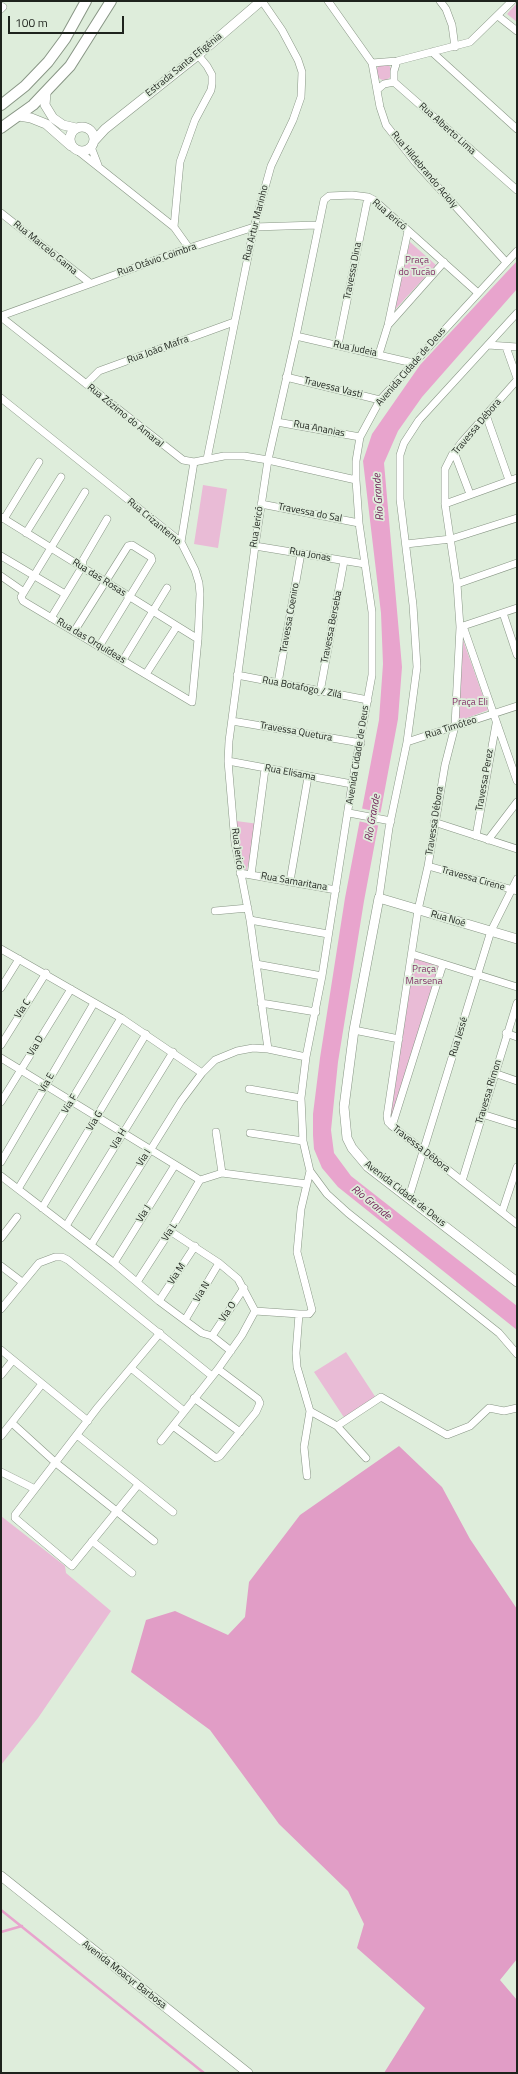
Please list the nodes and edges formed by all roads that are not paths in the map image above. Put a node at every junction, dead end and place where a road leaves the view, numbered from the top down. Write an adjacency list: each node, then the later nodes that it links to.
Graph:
1 (86, 1): 17 (main road)
2 (110, 1): 16 (main road)
3 (262, 1): 11 (street, Estrada Santa Efigênia); 32 (street, Rua Artur Marinho)
4 (328, 1): 13 (street)
5 (440, 1): 9 (street)
6 (512, 1): 7 (street)
7 (498, 16): 8 (street); 9 (street)
8 (517, 31)
9 (455, 47): 10 (street)
10 (432, 52): 12 (street); 23 (street)
11 (198, 55): 22 (street, Estrada Santa Efigênia); 31 (street)
12 (397, 61): 13 (street); 14 (street)
13 (372, 63): 15 (street, Rua Hildebrando Acioly)
14 (394, 82): 15 (street); 27 (street, Rua Alberto Lima)
15 (377, 90): 37 (street, Rua Hildebrando Acioly)
16 (46, 93): 18 (main road); 20 (street)
17 (1, 105)
18 (19, 116): 19 (main road); 25 (street)
19 (1, 128)
20 (76, 128): 21 (street); 25 (street)
21 (87, 128): 22 (street); 24 (street)
22 (105, 129): 24 (street, Estrada Santa Efigênia)
23 (517, 129)
24 (92, 144): 25 (street); 26 (street)
25 (74, 148): 26 (street)
26 (98, 166): 31 (street)
27 (517, 190)
28 (368, 197): 30 (street, Rua Jericó); 33 (street, Rua Jericó); 45 (street, Travessa Dina)
29 (1, 213): 38 (street, Rua Marcelo Gama)
30 (317, 225): 32 (street, Rua Otávio Coimbra); 44 (street, Rua Jericó)
31 (174, 227): 34 (street)
32 (254, 227): 34 (street, Rua Otávio Coimbra); 42 (street, Rua Artur Marinho)
33 (408, 231): 36 (street, Rua Jericó); 43 (street)
34 (189, 248): 38 (street, Rua Otávio Coimbra)
35 (517, 251): 37 (street, Avenida Cidade de Deus)
36 (444, 262): 39 (street, Rua Jericó); 43 (street)
37 (506, 262): 39 (street, Avenida Cidade de Deus)
38 (90, 284): 41 (street, Rua Otávio Coimbra)
39 (478, 293): 50 (street, Avenida Cidade de Deus)
40 (517, 313): 46 (street, Avenida Cidade de Deus)
41 (1, 316): 53 (street, Rua Zózimo do Amaral)
42 (234, 322): 53 (street, Rua João Mafra); 60 (street, Rua Artur Marinho)
43 (388, 325): 49 (street)
44 (296, 336): 45 (street, Rua Judeia); 51 (street, Rua Jericó)
45 (338, 345): 49 (street, Rua Judeia)
46 (488, 345): 47 (street); 79 (street, Avenida Cidade de Deus)
47 (506, 347): 48 (street); 52 (street)
48 (517, 347)
49 (379, 354): 50 (street, Rua Judeia)
50 (413, 362): 55 (street, Avenida Cidade de Deus)
51 (286, 377): 55 (street, Travessa Vasti); 57 (street, Rua Jericó)
52 (517, 379): 56 (street, Travessa Débora)
53 (86, 384): 63 (street, Rua Zózimo do Amaral)
54 (1, 398): 78 (street, Rua Crizantemo)
55 (380, 400): 58 (street, Avenida Cidade de Deus)
56 (486, 415): 59 (street, Travessa Débora); 67 (street)
57 (277, 422): 58 (street, Rua Ananias); 61 (street, Rua Jericó)
58 (360, 437): 66 (street, Avenida Cidade de Deus)
59 (454, 452): 69 (street); 71 (street, Travessa Débora)
60 (207, 459): 61 (street); 63 (street)
61 (268, 460): 66 (street); 70 (street, Rua Jericó)
62 (39, 462): 72 (street)
63 (194, 462): 78 (street)
64 (61, 477): 76 (street)
65 (517, 478): 67 (street)
66 (356, 480): 75 (street, Avenida Cidade de Deus)
67 (509, 480): 69 (street)
68 (85, 492): 81 (street)
69 (470, 494): 71 (street)
70 (261, 504): 75 (street, Travessa do Sal); 80 (street, Rua Jericó)
71 (445, 504): 77 (street, Travessa Débora)
72 (2, 518): 76 (street, Rua das Rosas)
73 (517, 518): 77 (street)
74 (107, 519): 87 (street)
75 (359, 523): 86 (street, Avenida Cidade de Deus)
76 (26, 533): 81 (street, Rua das Rosas)
77 (451, 539): 79 (street); 91 (street, Travessa Débora)
78 (181, 542): 103 (street, Rua Crizantemo)
79 (406, 544): 118 (street, Avenida Cidade de Deus)
80 (254, 546): 82 (street, Rua Jonas); 108 (street, Rua Jericó)
81 (51, 548): 87 (street, Rua das Rosas); 89 (street)
82 (301, 553): 84 (street, Rua Jonas); 109 (street, Travessa Coeniro)
83 (1, 556): 89 (street)
84 (344, 561): 86 (street, Rua Jonas); 110 (street, Travessa Berseba)
85 (517, 563): 91 (street)
86 (365, 564): 111 (street, Avenida Cidade de Deus)
87 (82, 567): 90 (street, Rua das Rosas); 94 (street)
88 (1, 576): 93 (street, Rua das Orquídeas)
89 (34, 576): 93 (street); 94 (street)
90 (106, 582): 95 (street, Rua das Rosas); 95 (street); 102 (street)
91 (457, 584): 101 (street, Travessa Débora)
92 (167, 588): 97 (street)
93 (24, 592): 99 (street, Rua das Orquídeas)
94 (65, 594): 99 (street)
95 (129, 597): 97 (street, Rua das Rosas); 104 (street)
96 (517, 608): 98 (street)
97 (153, 611): 100 (street, Rua das Rosas); 106 (street)
98 (503, 612): 101 (street); 105 (street)
99 (51, 618): 102 (street, Rua das Orquídeas)
100 (177, 626): 103 (street, Rua das Rosas); 107 (street)
101 (461, 626): 114 (street); 117 (street, Travessa Débora)
102 (75, 630): 104 (street, Rua das Orquídeas)
103 (198, 639): 112 (street, Rua Crizantemo)
104 (100, 646): 106 (street, Rua das Orquídeas)
105 (517, 655)
106 (123, 660): 107 (street, Rua das Orquídeas)
107 (146, 674): 112 (street, Rua das Orquídeas)
108 (237, 675): 109 (street, Rua Botafogo / Zilá); 115 (street, Rua Jericó)
109 (278, 683): 110 (street, Rua Botafogo / Zilá)
110 (320, 692): 111 (street, Rua Botafogo / Zilá)
111 (368, 700): 119 (street, Avenida Cidade de Deus)
112 (192, 702)
113 (517, 706): 114 (street, Rua Timóteo)
114 (494, 714): 116 (street); 117 (street, Rua Timóteo)
115 (232, 721): 119 (street, Travessa Quetura); 120 (street, Rua Jericó)
116 (496, 723): 123 (street); 129 (street, Travessa Perez)
117 (455, 726): 118 (street, Rua Timóteo); 128 (street, Travessa Débora)
118 (407, 742): 127 (street, Avenida Cidade de Deus)
119 (361, 743): 124 (street, Avenida Cidade de Deus)
120 (228, 761): 121 (street, Rua Elisama); 133 (street, Rua Jericó)
121 (265, 769): 122 (street, Rua Elisama); 134 (street)
122 (308, 777): 124 (street, Rua Elisama); 136 (street)
123 (517, 782)
124 (352, 784): 126 (street, Avenida Cidade de Deus)
125 (517, 802): 130 (street)
126 (349, 813): 127 (street); 137 (street, Avenida Cidade de Deus)
127 (391, 821): 139 (street, Avenida Cidade de Deus)
128 (434, 822): 129 (street); 132 (street, Travessa Débora)
129 (476, 836): 130 (street)
130 (488, 840): 131 (street)
131 (517, 849)
132 (428, 866): 138 (street, Travessa Cirene); 141 (street, Travessa Débora)
133 (240, 873): 134 (street, Rua Samaritana); 140 (street, Rua Jericó)
134 (251, 874): 136 (street, Rua Samaritana)
135 (517, 879): 138 (street, Rua Jessé)
136 (290, 881): 137 (street, Rua Samaritana)
137 (336, 890): 145 (street, Avenida Cidade de Deus)
138 (514, 890): 144 (street, Rua Jessé)
139 (378, 898): 141 (street, Rua Noé); 163 (street, Avenida Cidade de Deus)
140 (248, 908): 142 (street); 143 (street, Rua Jericó)
141 (418, 910): 144 (street, Rua Noé); 148 (street, Travessa Débora)
142 (215, 912)
143 (250, 920): 145 (street); 150 (street, Rua Jericó)
144 (491, 931): 146 (street, Rua Noé); 153 (street, Rua Jessé)
145 (328, 934): 154 (street, Avenida Cidade de Deus)
146 (517, 939)
147 (1, 949): 149 (street)
148 (412, 954): 151 (street); 167 (street, Travessa Débora)
149 (19, 959): 152 (street); 156 (street)
150 (256, 964): 154 (street); 159 (street, Rua Jericó)
151 (443, 964): 153 (street); 185 (street)
152 (46, 974): 157 (street); 168 (street, Via C)
153 (478, 975): 155 (street); 191 (street, Rua Jessé)
154 (322, 976): 161 (street, Avenida Cidade de Deus)
155 (517, 987)
156 (1, 988)
157 (71, 989): 158 (street); 173 (street, Via D)
158 (94, 1003): 162 (street); 177 (street, Via E)
159 (261, 1003): 161 (street); 169 (street, Rua Jericó)
160 (517, 1003): 164 (street, Travessa Rimon)
161 (316, 1012): 171 (street, Avenida Cidade de Deus)
162 (121, 1018): 165 (street); 181 (street, Via F)
163 (354, 1030): 167 (street); 202 (street, Avenida Cidade de Deus)
164 (506, 1033): 166 (street); 175 (street, Travessa Rimon)
165 (146, 1034): 170 (street); 183 (street, Via G)
166 (517, 1037)
167 (399, 1039): 185 (street, Travessa Débora)
168 (1, 1045)
169 (268, 1049): 171 (street, Via I); 174 (street, Via I)
170 (173, 1052): 174 (street); 187 (street, Via H)
171 (306, 1057): 179 (street, Avenida Cidade de Deus)
172 (1, 1058): 173 (street)
173 (21, 1070): 177 (street); 180 (street, Via D)
174 (202, 1073): 190 (street, Via I)
175 (494, 1073): 176 (street); 182 (street, Travessa Rimon)
176 (517, 1081)
177 (46, 1085): 181 (street); 192 (street, Via E)
178 (249, 1089): 179 (street)
179 (301, 1098): 189 (street, Avenida Cidade de Deus)
180 (1, 1102)
181 (72, 1102): 183 (street); 201 (street, Via F)
182 (482, 1114): 184 (street); 199 (street, Travessa Rimon)
183 (97, 1117): 187 (street); 203 (street, Via G)
184 (517, 1125)
185 (392, 1126): 191 (street, Travessa Débora)
186 (216, 1132): 196 (street)
187 (123, 1133): 190 (street); 207 (street, Via H)
188 (250, 1133): 189 (street)
189 (303, 1141): 195 (street, Avenida Cidade de Deus)
190 (149, 1149): 193 (street); 210 (street, Via I)
191 (425, 1151): 199 (street, Travessa Débora); 202 (street, Rua Jessé)
192 (1, 1162)
193 (175, 1165): 198 (street); 212 (street, Via J)
194 (517, 1167): 204 (street)
195 (310, 1171): 200 (street, Avenida Cidade de Deus); 228 (street)
196 (222, 1173): 198 (street); 200 (street)
197 (1, 1176): 201 (street)
198 (200, 1180): 208 (street, Via L)
199 (462, 1181): 204 (street, Travessa Débora)
200 (307, 1184): 222 (street, Avenida Cidade de Deus)
201 (18, 1190): 203 (street)
202 (409, 1197): 217 (street, Avenida Cidade de Deus)
203 (42, 1208): 207 (street)
204 (502, 1212): 206 (street, Travessa Débora)
205 (17, 1217): 209 (street)
206 (517, 1224)
207 (66, 1226): 210 (street)
208 (170, 1231): 211 (street); 216 (street, Via L)
209 (1, 1238)
210 (91, 1246): 212 (street)
211 (195, 1246): 213 (street); 219 (street, Via M)
212 (114, 1263): 216 (street)
213 (219, 1263): 218 (street); 223 (street, Via N)
214 (1, 1266): 215 (street)
215 (22, 1282): 220 (street); 224 (street)
216 (137, 1282): 219 (street)
217 (517, 1282)
218 (244, 1288): 221 (street); 225 (street, Via O)
219 (159, 1301): 223 (street)
220 (1, 1309)
221 (255, 1311): 222 (street); 227 (street)
222 (299, 1314): 238 (street)
223 (185, 1320): 225 (street)
224 (160, 1333): 230 (street); 233 (street)
225 (212, 1336): 227 (street)
226 (1, 1350): 229 (street)
227 (231, 1350): 231 (street)
228 (517, 1354)
229 (13, 1360): 232 (street); 234 (street)
230 (131, 1368): 237 (street); 239 (street)
231 (218, 1369): 233 (street); 243 (street)
232 (1, 1375)
233 (212, 1376): 235 (street)
234 (42, 1384): 239 (street); 240 (street)
235 (194, 1398): 237 (street); 243 (street)
236 (517, 1408): 242 (street)
237 (184, 1411): 241 (street)
238 (310, 1411): 242 (street); 250 (street)
239 (88, 1421): 244 (street)
240 (12, 1423): 245 (street); 248 (street)
241 (173, 1426): 243 (street); 246 (street)
242 (337, 1426): 247 (street)
243 (240, 1432)
244 (77, 1435): 248 (street); 251 (street)
245 (1, 1436)
246 (161, 1441)
247 (366, 1458)
248 (56, 1463): 252 (street); 253 (street)
249 (1, 1472): 252 (street)
250 (307, 1476)
251 (138, 1485): 253 (street); 254 (street)
252 (35, 1489): 255 (street)
253 (117, 1511): 255 (street); 256 (street)
254 (173, 1512)
255 (92, 1541): 257 (street)
256 (154, 1541)
257 (132, 1573)
258 (1, 1876): 259 (street, Avenida Moacyr Barbosa)
259 (248, 2073)

